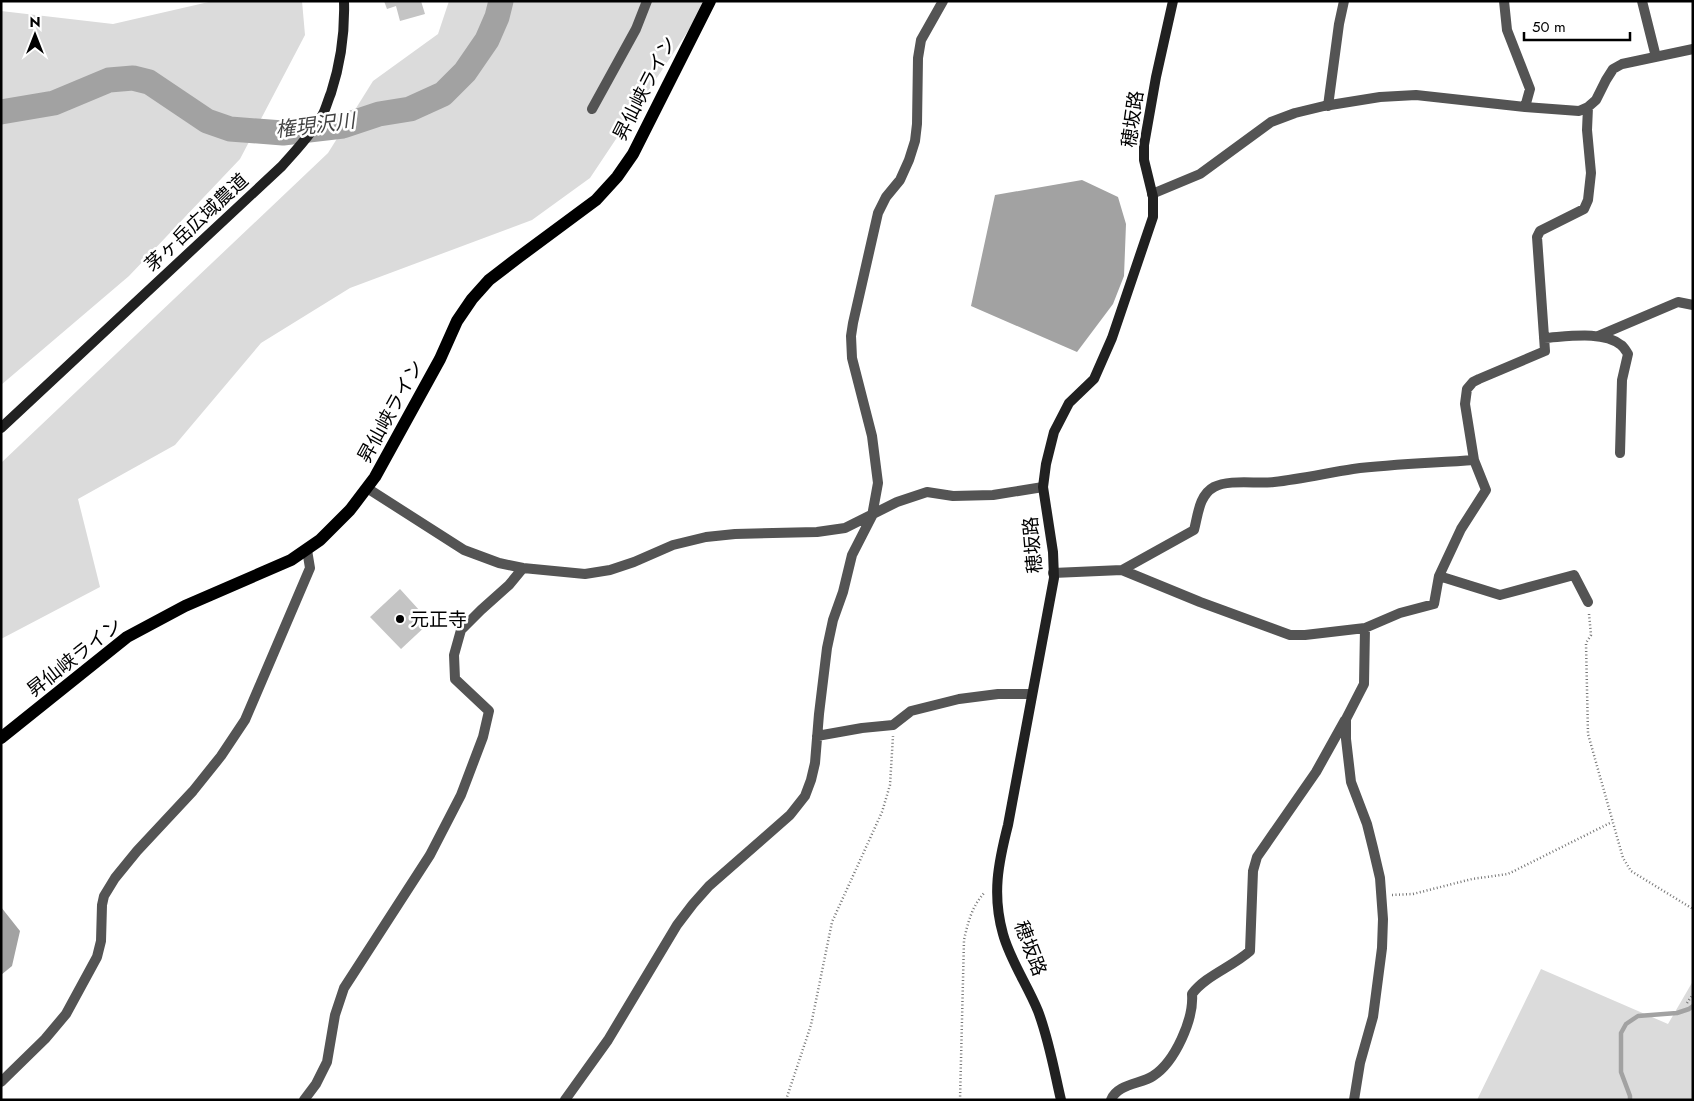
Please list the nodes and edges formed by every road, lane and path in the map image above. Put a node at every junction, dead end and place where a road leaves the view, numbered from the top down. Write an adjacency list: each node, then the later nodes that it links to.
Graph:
1 (344, 1): 19 (main road, 茅ヶ岳広域農道)
2 (647, 1): 14 (street)
3 (710, 1): 23 (main road, 昇仙峡ライン)
4 (944, 1): 24 (street)
5 (1173, 1): 15 (main road, 穂坂路)
6 (1344, 1): 11 (street)
7 (1504, 1): 12 (street)
8 (1642, 1): 10 (street)
9 (1693, 49): 10 (street)
10 (1656, 57): 13 (street)
11 (1328, 106): 12 (street); 15 (street)
12 (1525, 107): 13 (street)
13 (1588, 108): 18 (street)
14 (592, 109)
15 (1152, 194): 22 (main road, 穂坂路)
16 (1693, 306): 17 (street)
17 (1597, 336): 18 (street); 20 (street)
18 (1544, 338): 21 (street)
19 (1, 428)
20 (1620, 453)
21 (1474, 460): 27 (street); 29 (street)
22 (1043, 487): 24 (street); 28 (main road, 穂坂路)
23 (366, 488): 25 (main road, 昇仙峡ライン); 26 (street)
24 (872, 516): 26 (street); 35 (street)
25 (308, 550): 36 (main road, 昇仙峡ライン); 43 (street)
26 (523, 568): 44 (street)
27 (1122, 570): 28 (street); 31 (street)
28 (1053, 573): 32 (main road, 穂坂路)
29 (1439, 576): 30 (street); 31 (street)
30 (1588, 602): 37 (path)
31 (1365, 628): 33 (street)
32 (1032, 694): 34 (street); 38 (main road, 穂坂路)
33 (1346, 718): 39 (street); 49 (street)
34 (893, 725): 35 (street); 46 (path)
35 (817, 736): 45 (street)
36 (1, 738)
37 (1612, 822): 39 (path); 40 (path)
38 (997, 878): 47 (path); 48 (main road, 穂坂路)
39 (1381, 895): 50 (street)
40 (1693, 909)
41 (1693, 994): 42 (path)
42 (1687, 1003)
43 (1, 1082)
44 (304, 1100)
45 (566, 1100)
46 (786, 1100)
47 (960, 1100)
48 (1061, 1100)
49 (1111, 1100)
50 (1354, 1100)

